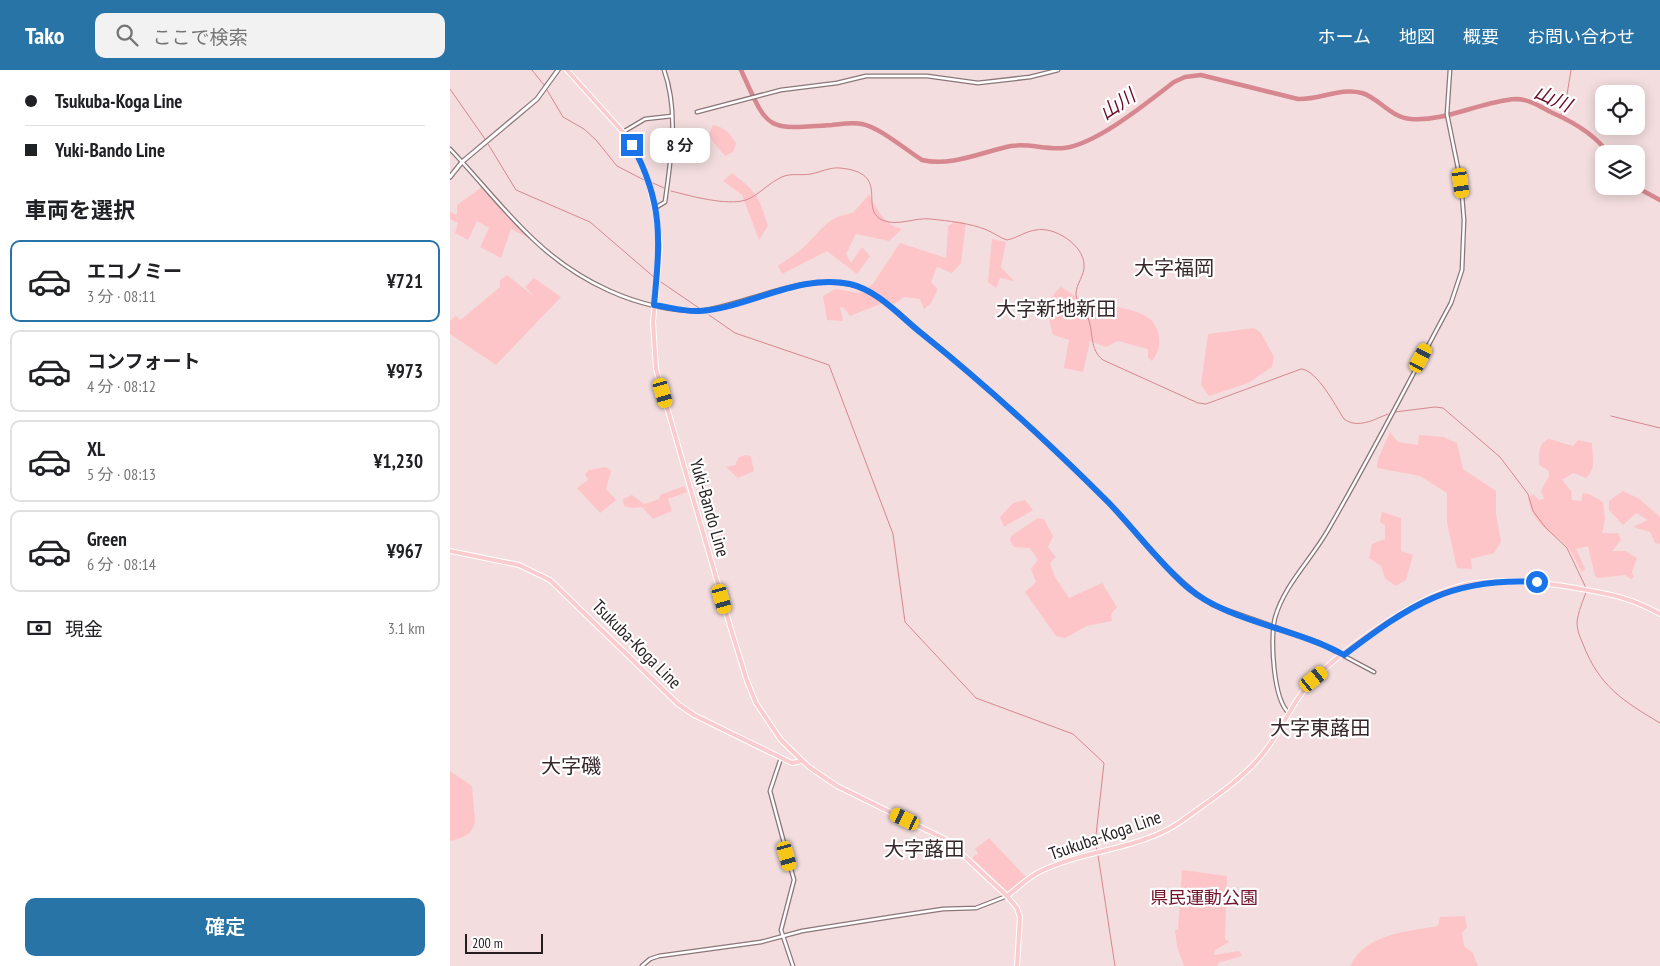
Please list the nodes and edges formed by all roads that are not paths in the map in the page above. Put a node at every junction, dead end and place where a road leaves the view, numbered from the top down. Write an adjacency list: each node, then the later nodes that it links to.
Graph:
1 (558, 70): 10 (main road)
2 (567, 70): 8 (main road, Yuki-Bando Line)
3 (664, 70): 7 (street)
4 (1058, 70): 6 (street)
5 (1450, 70): 16 (street)
6 (697, 112)
7 (672, 116): 8 (street); 12 (street)
8 (623, 132): 12 (main road, Yuki-Bando Line)
9 (450, 149): 10 (street)
10 (462, 162): 11 (main road); 13 (street)
11 (450, 177)
12 (655, 208): 13 (main road, Yuki-Bando Line)
13 (654, 305): 16 (street); 21 (main road, Yuki-Bando Line)
14 (450, 551): 20 (main road, Tsukuba-Koga Line)
15 (1660, 614): 17 (main road, Tsukuba-Koga Line)
16 (1273, 625): 17 (street); 19 (street)
17 (1344, 655): 18 (street); 19 (main road, Tsukuba-Koga Line)
18 (1374, 672)
19 (1289, 713): 22 (main road, Tsukuba-Koga Line)
20 (782, 758): 21 (main road, Tsukuba-Koga Line); 23 (street)
21 (802, 762): 22 (main road, Yuki-Bando Line)
22 (1007, 896): 23 (street); 26 (main road, Yuki-Bando Line)
23 (782, 936): 24 (street); 25 (street)
24 (642, 966)
25 (793, 966)
26 (1018, 966)

